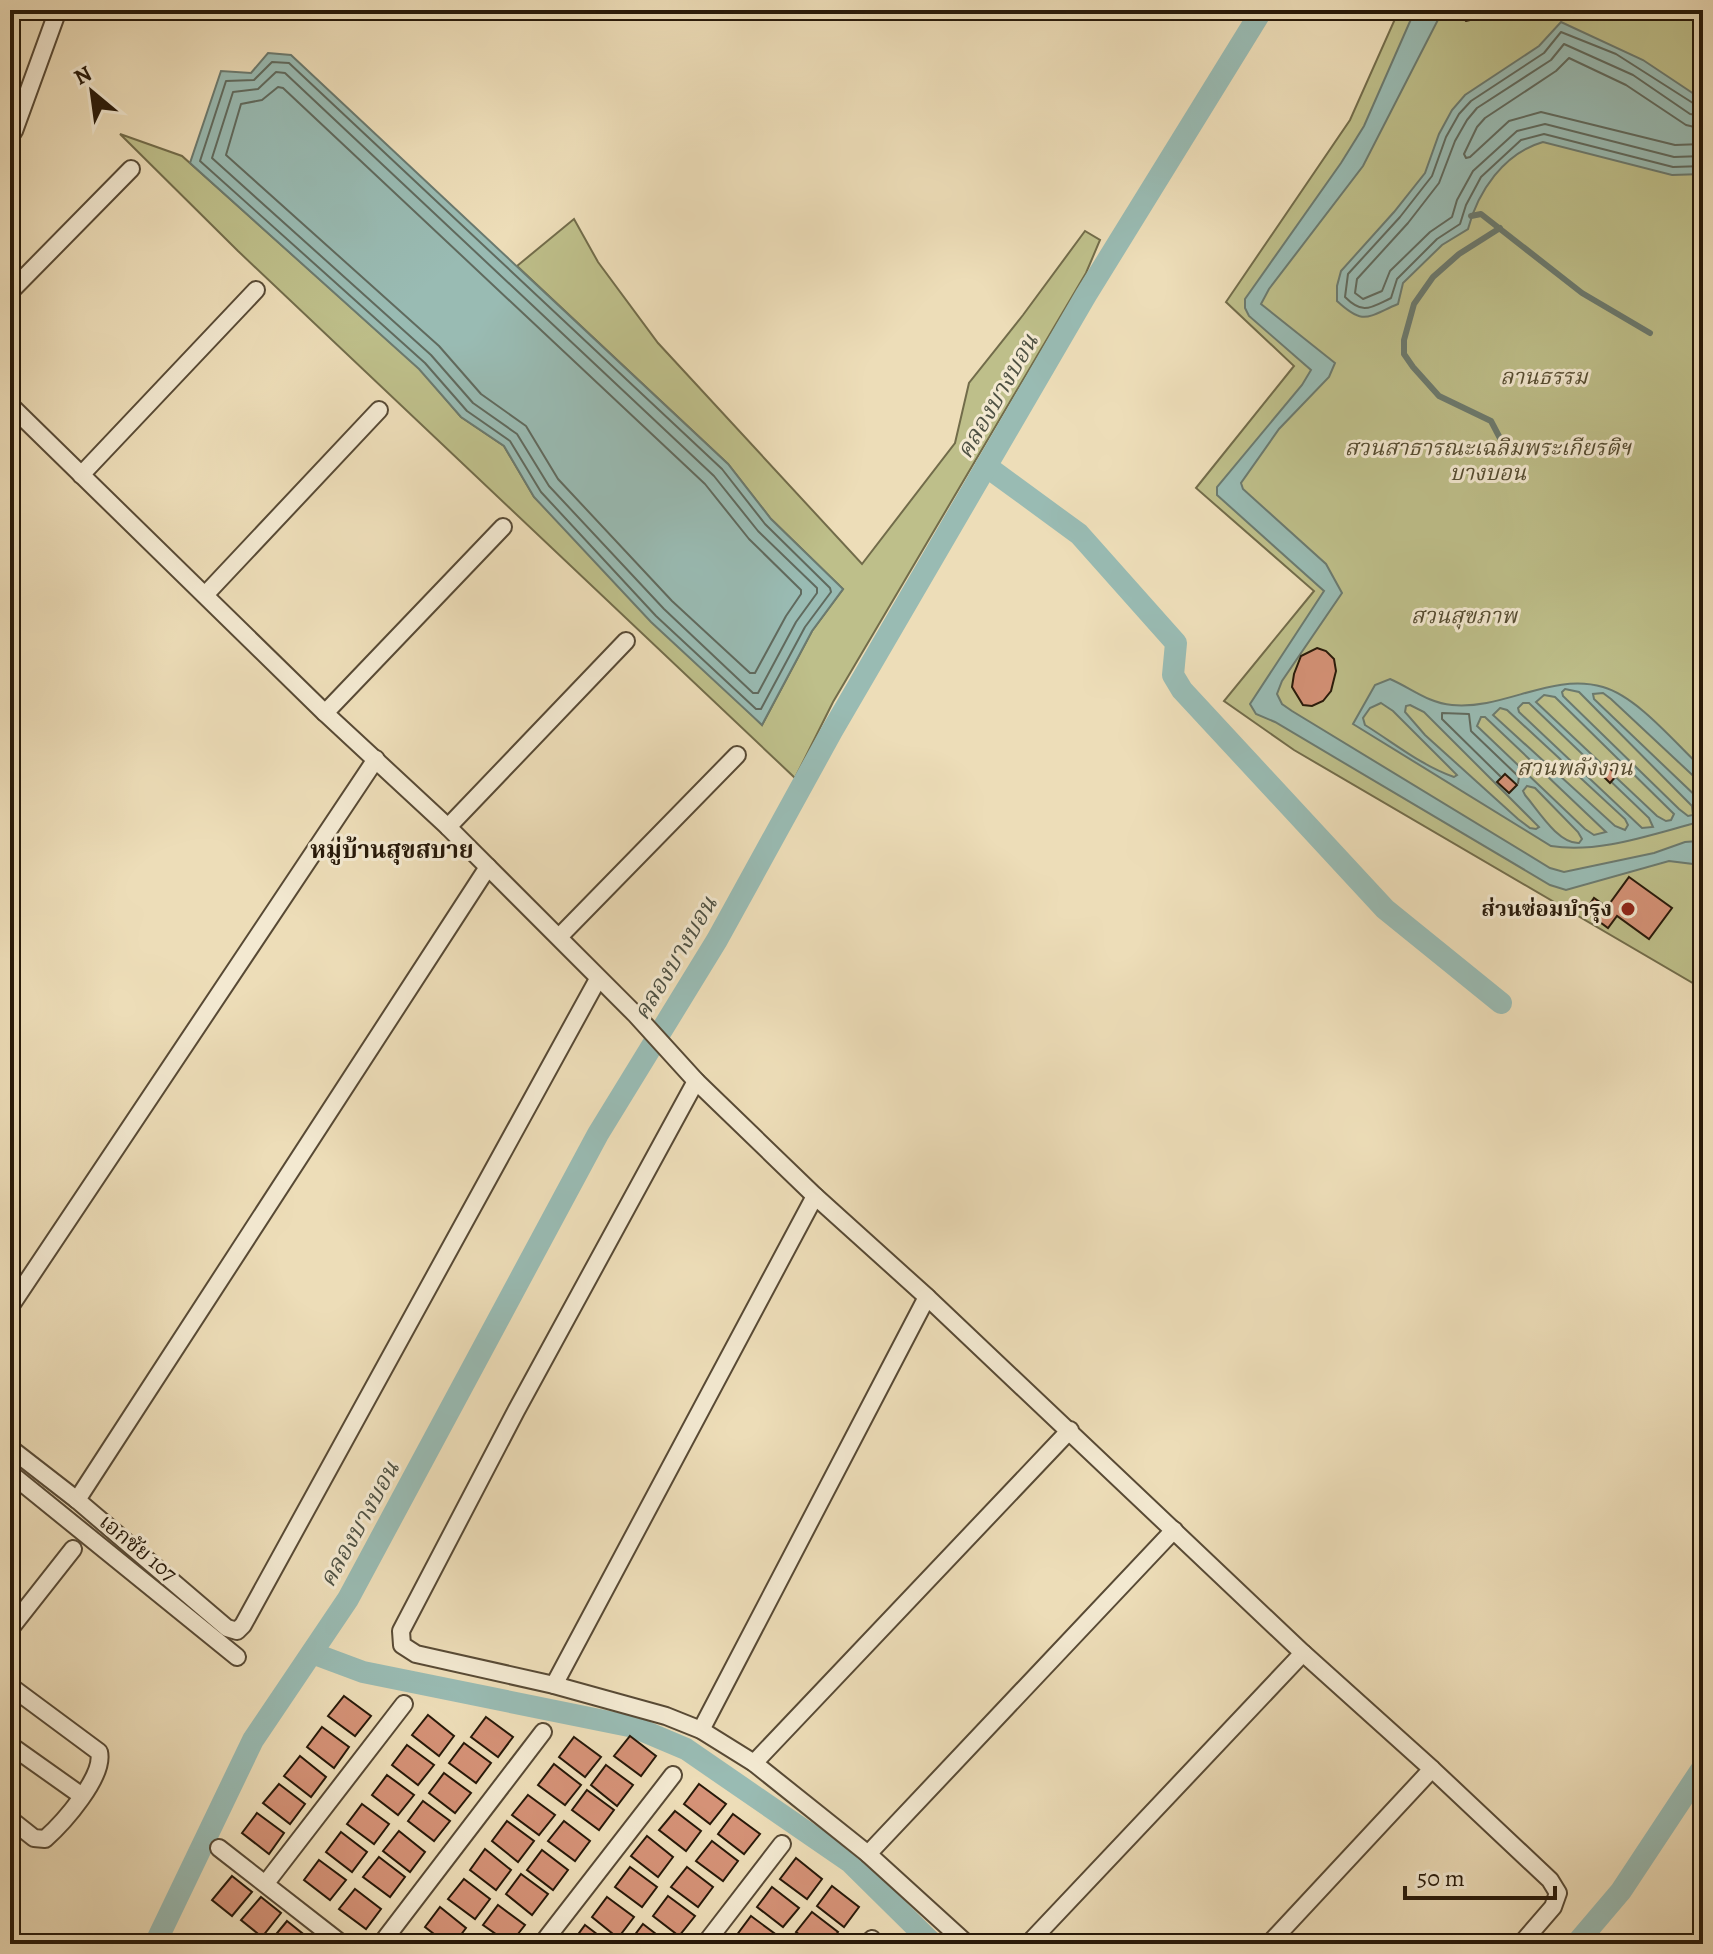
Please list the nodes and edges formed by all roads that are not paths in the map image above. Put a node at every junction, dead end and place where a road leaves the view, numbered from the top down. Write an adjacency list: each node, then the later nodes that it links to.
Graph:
1 (58, 10): 2 (street)
2 (14, 131)
3 (131, 169): 5 (street)
4 (256, 290): 8 (street)
5 (10, 292)
6 (10, 405): 8 (street)
7 (379, 410): 10 (street)
8 (81, 475): 10 (street)
9 (503, 527): 12 (street)
10 (205, 595): 12 (street)
11 (626, 641): 15 (street)
12 (325, 713): 14 (street)
13 (737, 755): 17 (street)
14 (376, 759): 15 (street); 22 (street)
15 (448, 827): 16 (street)
16 (488, 867): 17 (street); 26 (street)
17 (559, 937): 18 (street)
18 (598, 979): 19 (street); 26 (street)
19 (696, 1081): 20 (street); 32 (street)
20 (815, 1196): 21 (street); 32 (street)
21 (927, 1297): 23 (street); 35 (street)
22 (10, 1307)
23 (1070, 1430): 27 (street); 38 (street)
24 (10, 1448): 26 (street)
25 (10, 1473): 31 (street, เอกชัย 107)
26 (77, 1500)
27 (1174, 1530): 30 (street); 45 (street)
28 (73, 1549): 29 (street)
29 (10, 1629)
30 (1303, 1653): 39 (street); 52 (street)
31 (237, 1657)
32 (554, 1685): 35 (street)
33 (10, 1686): 41 (street)
34 (404, 1704): 46 (street)
35 (701, 1730): 38 (street)
36 (543, 1732): 48 (street)
37 (10, 1745): 41 (street)
38 (754, 1763): 45 (street)
39 (1432, 1769): 53 (street); 54 (street)
40 (673, 1775): 49 (street)
41 (82, 1796): 42 (street)
42 (10, 1819)
43 (782, 1844): 50 (street)
44 (219, 1848): 46 (street)
45 (868, 1854): 51 (street)
46 (266, 1883): 47 (street)
47 (342, 1944)
48 (381, 1944)
49 (542, 1944)
50 (705, 1944)
51 (967, 1944)
52 (1028, 1944)
53 (1269, 1944)
54 (1521, 1944)

